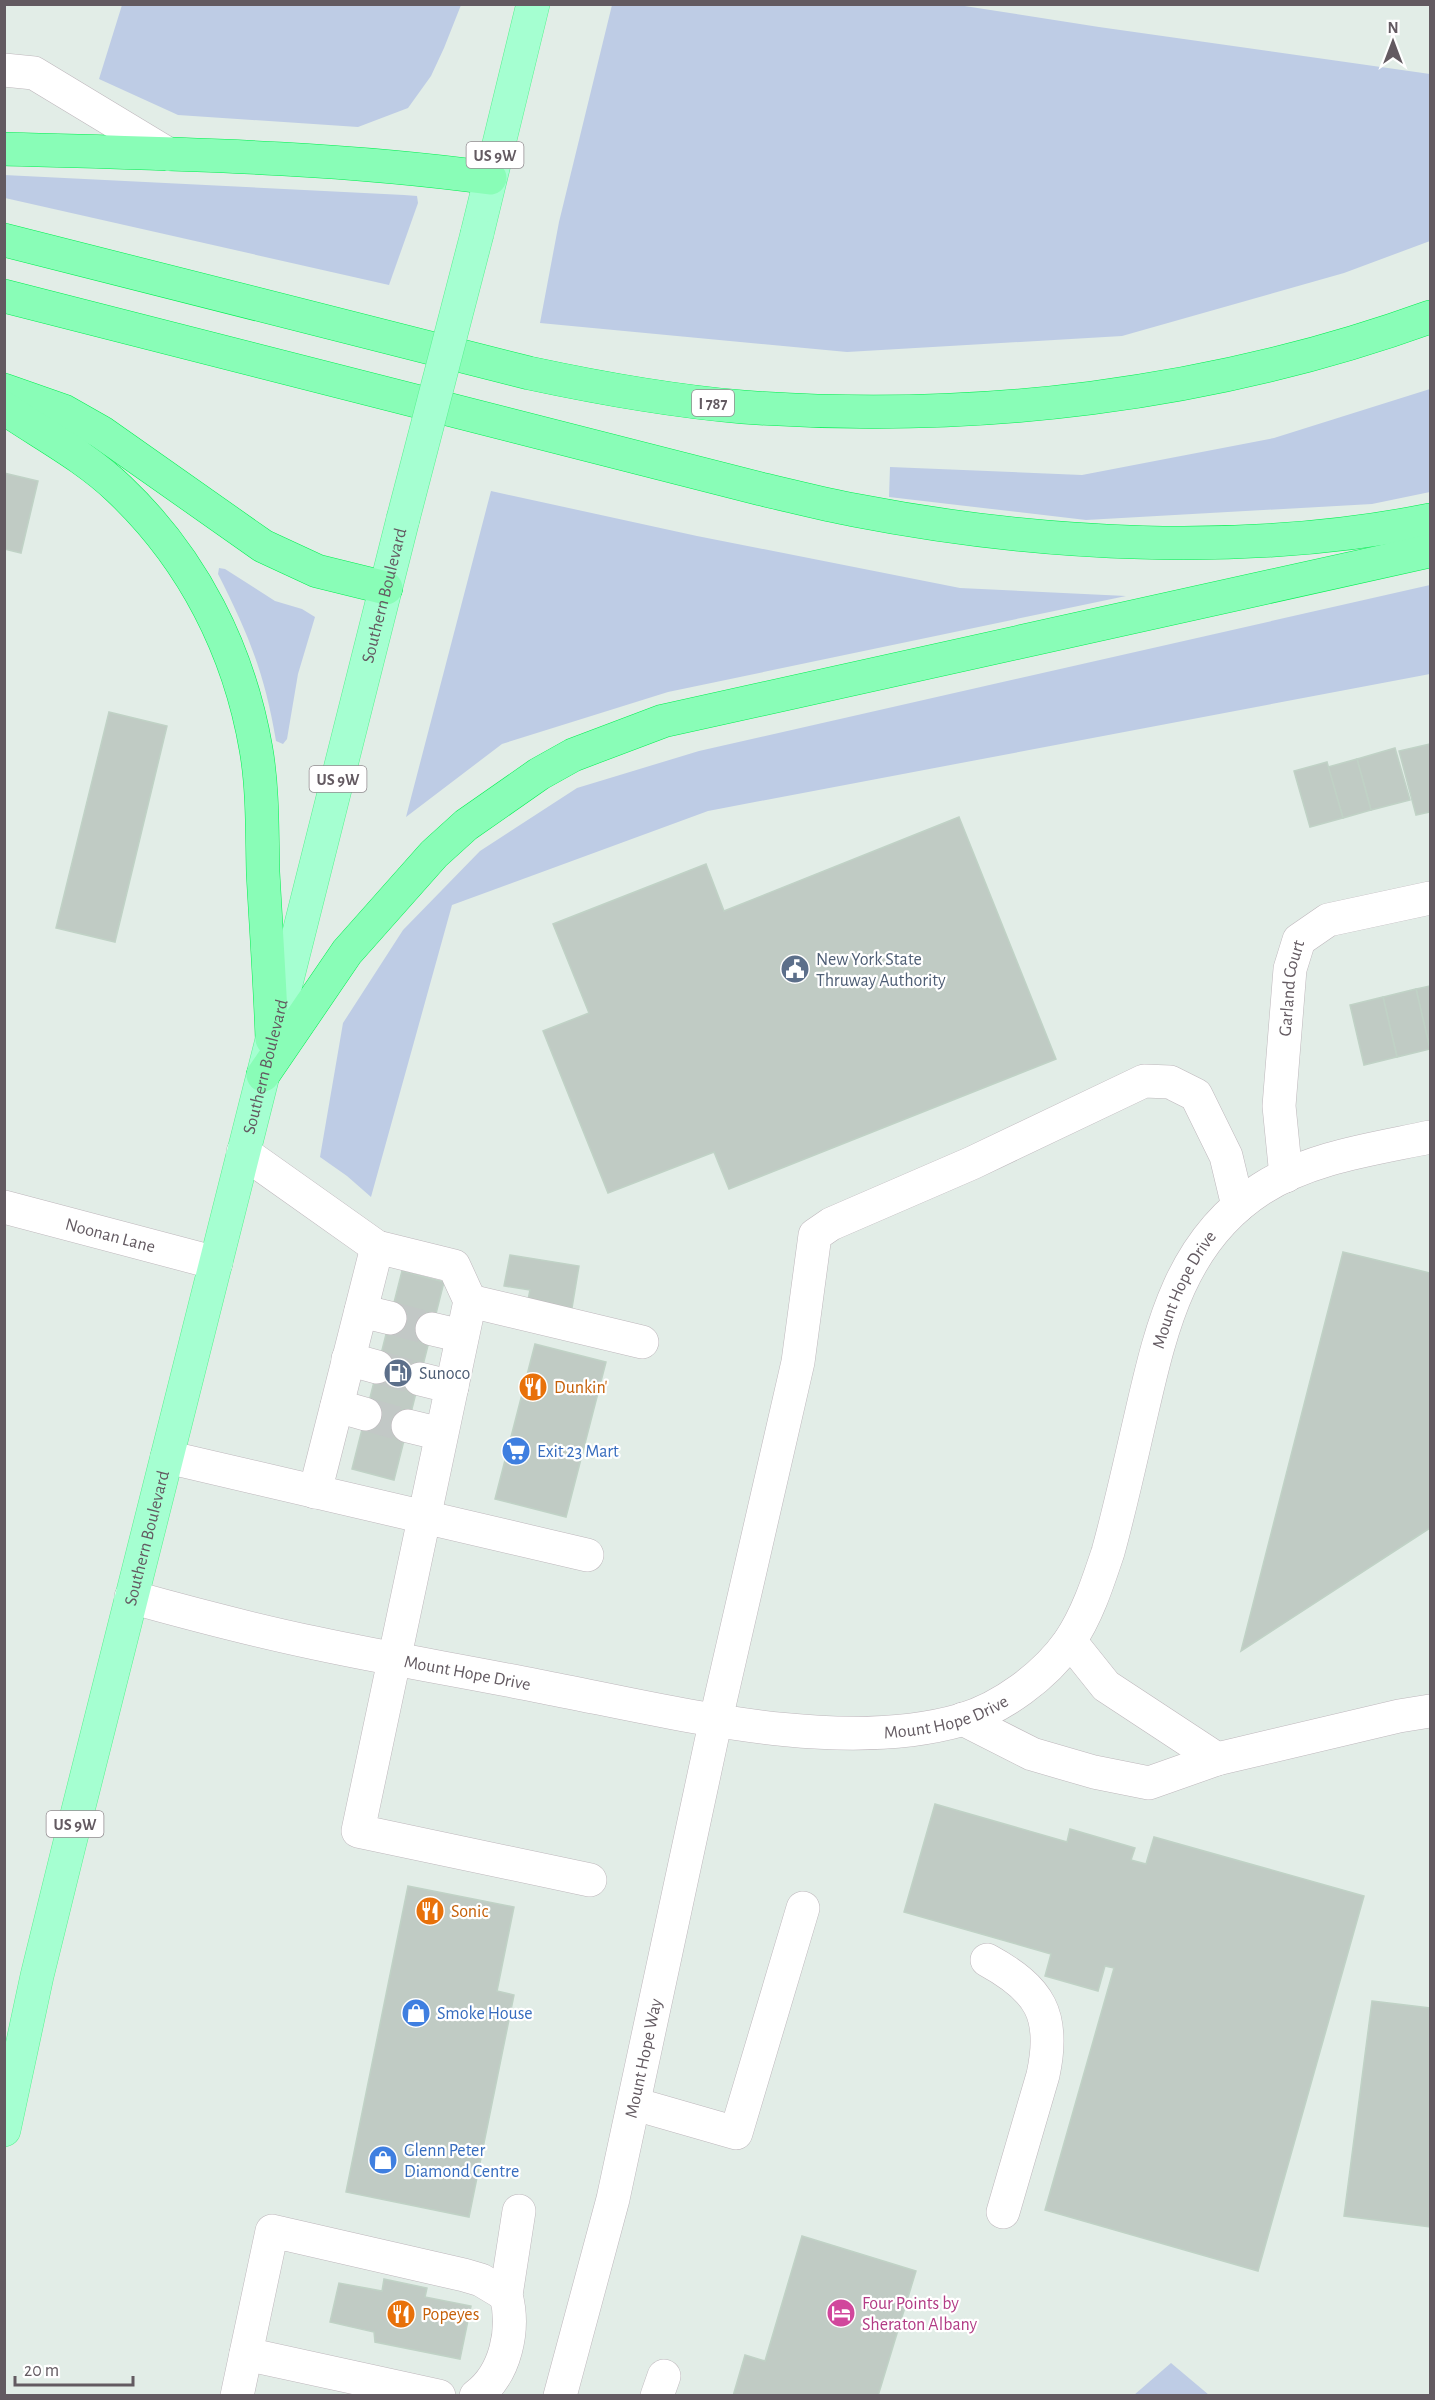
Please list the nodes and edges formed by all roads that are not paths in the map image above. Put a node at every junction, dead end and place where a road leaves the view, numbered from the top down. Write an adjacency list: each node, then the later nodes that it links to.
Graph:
1 (532, 4): 5 (main road, Southern Boulevard / US 9W)
2 (4, 70): 4 (street)
3 (4, 149): 4 (highway)
4 (168, 154): 5 (highway)
5 (490, 178): 13 (main road, Southern Boulevard / US 9W, bridge)
6 (4, 240): 8 (highway, I 787)
7 (4, 296): 11 (highway)
8 (1431, 317)
9 (4, 390): 13 (highway)
10 (4, 408): 15 (highway)
11 (1431, 520)
12 (1431, 551): 16 (highway)
13 (386, 588): 15 (main road, Southern Boulevard / US 9W)
14 (1431, 898): 19 (street, Garland Court)
15 (272, 1039): 16 (main road, Southern Boulevard / US 9W)
16 (263, 1075): 18 (main road, Southern Boulevard / US 9W)
17 (1431, 1137): 19 (street, Mount Hope Drive)
18 (243, 1152): 22 (street); 23 (main road, Southern Boulevard / US 9W)
19 (1287, 1176): 20 (street, Mount Hope Drive)
20 (1238, 1206): 35 (street, Mount Hope Drive); 38 (street, Mount Hope Way)
21 (4, 1207): 23 (street, Noonan Lane)
22 (377, 1247): 24 (street); 31 (street)
23 (216, 1263): 30 (main road, Southern Boulevard / US 9W)
24 (470, 1301): 25 (street); 27 (street)
25 (642, 1342)
26 (420, 1379): 27 (street)
27 (452, 1387): 29 (street)
28 (408, 1426): 29 (street)
29 (441, 1434): 32 (street)
30 (167, 1457): 31 (street); 34 (main road, Southern Boulevard / US 9W)
31 (315, 1492): 32 (street)
32 (424, 1517): 33 (street); 36 (street)
33 (587, 1555)
34 (131, 1597): 36 (street, Mount Hope Drive); 45 (main road, Southern Boulevard / US 9W)
35 (1070, 1641): 39 (street, Mount Hope Drive); 40 (street)
36 (394, 1658): 38 (street, Mount Hope Drive); 41 (street)
37 (1431, 1712): 40 (street)
38 (716, 1719): 39 (street, Mount Hope Drive); 44 (street, Mount Hope Way)
39 (963, 1719): 40 (street)
40 (1217, 1759)
41 (590, 1880)
42 (803, 1908): 44 (street)
43 (987, 1960): 47 (street)
44 (635, 2104): 53 (street, Mount Hope Way)
45 (4, 2130)
46 (519, 2211): 48 (street)
47 (1003, 2212)
48 (506, 2295): 49 (street); 52 (street)
49 (246, 2354): 50 (street); 51 (street)
50 (237, 2396)
51 (439, 2396)
52 (476, 2396)
53 (560, 2396)

